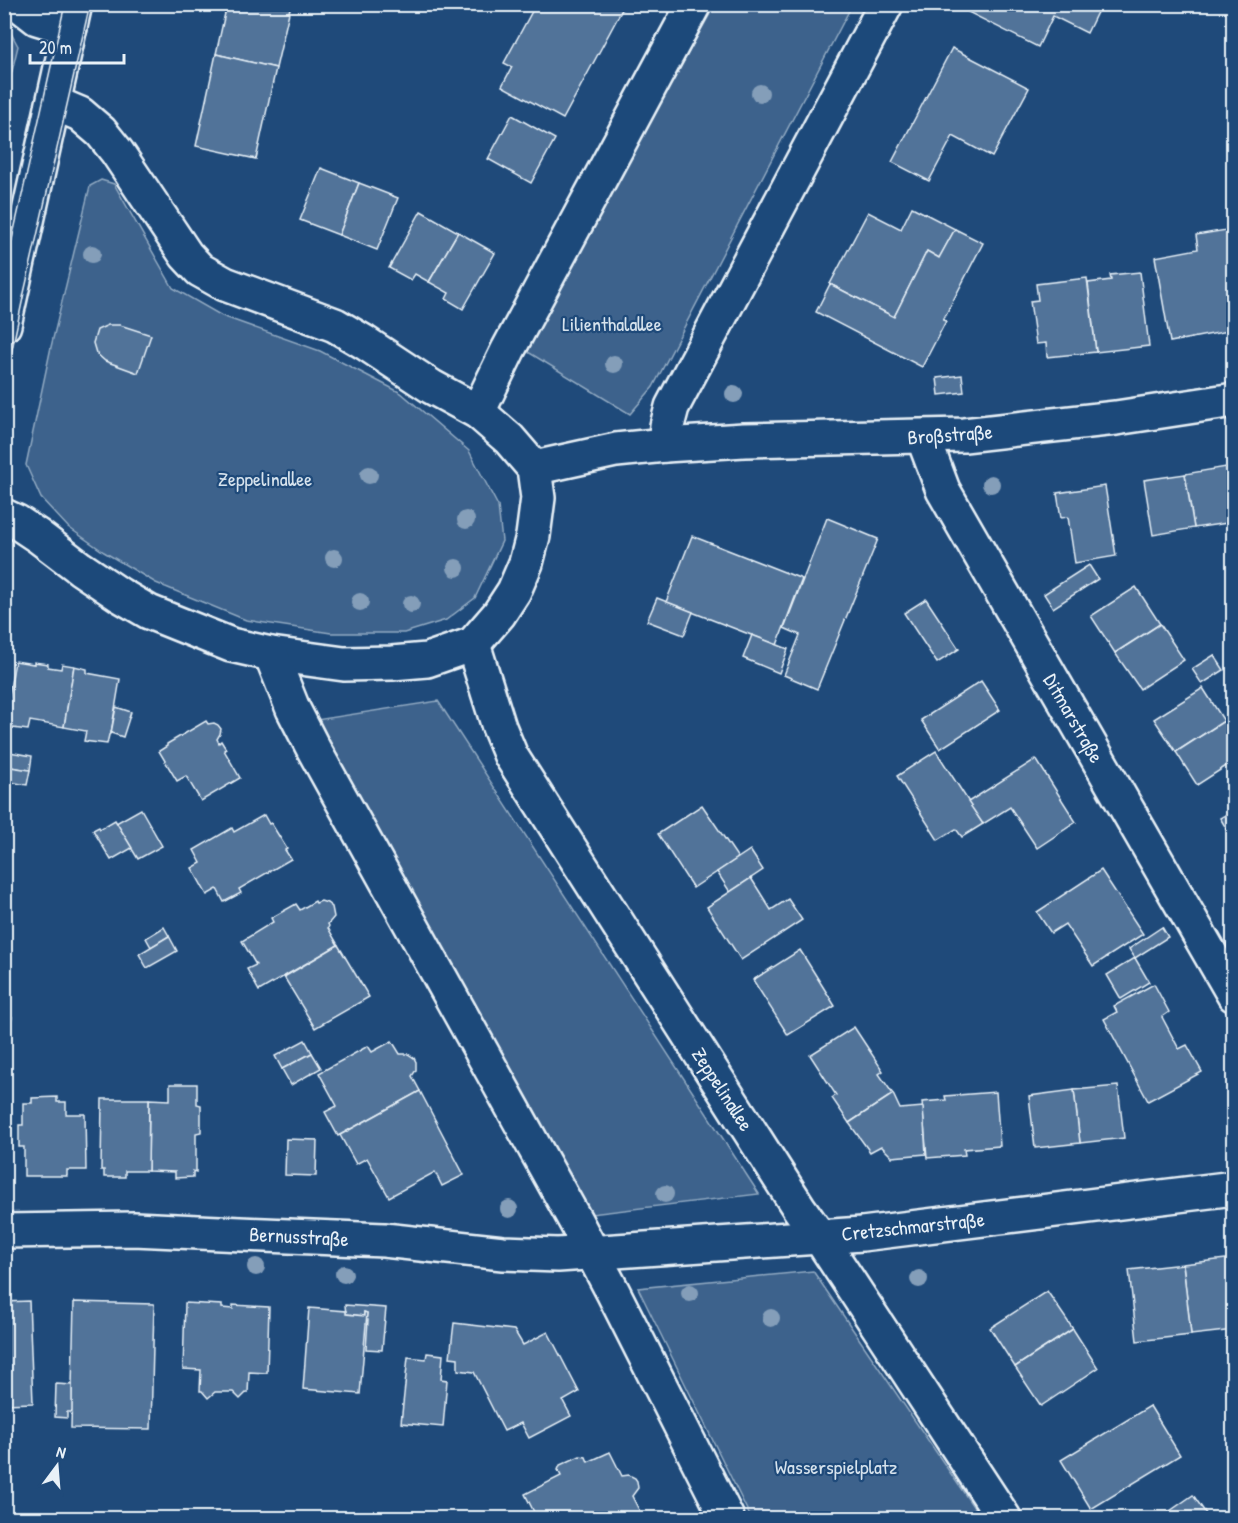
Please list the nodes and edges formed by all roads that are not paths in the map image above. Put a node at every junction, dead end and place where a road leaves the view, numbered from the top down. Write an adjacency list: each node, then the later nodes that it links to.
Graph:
1 (19, 4): 4 (street)
2 (694, 4): 8 (street)
3 (886, 4): 10 (street)
4 (72, 16): 5 (street)
5 (54, 103): 6 (street); 8 (street)
6 (4, 325)
7 (1233, 400): 9 (street, Broßstraße)
8 (478, 412): 11 (street)
9 (923, 437): 10 (street, Broßstraße); 15 (street, Ditmarstraße)
10 (665, 445): 11 (street)
11 (534, 468): 13 (street)
12 (4, 516): 14 (street)
13 (473, 644): 14 (street); 18 (street, Zeppelinallee)
14 (271, 654): 19 (street)
15 (1233, 995)
16 (1233, 1188): 18 (street, Cretzschmarstraße)
17 (4, 1231): 19 (street, Bernusstraße)
18 (819, 1236): 19 (street, Cretzschmarstraße); 21 (street, Zeppelinallee)
19 (592, 1253): 20 (street)
20 (727, 1518)
21 (1004, 1518)

